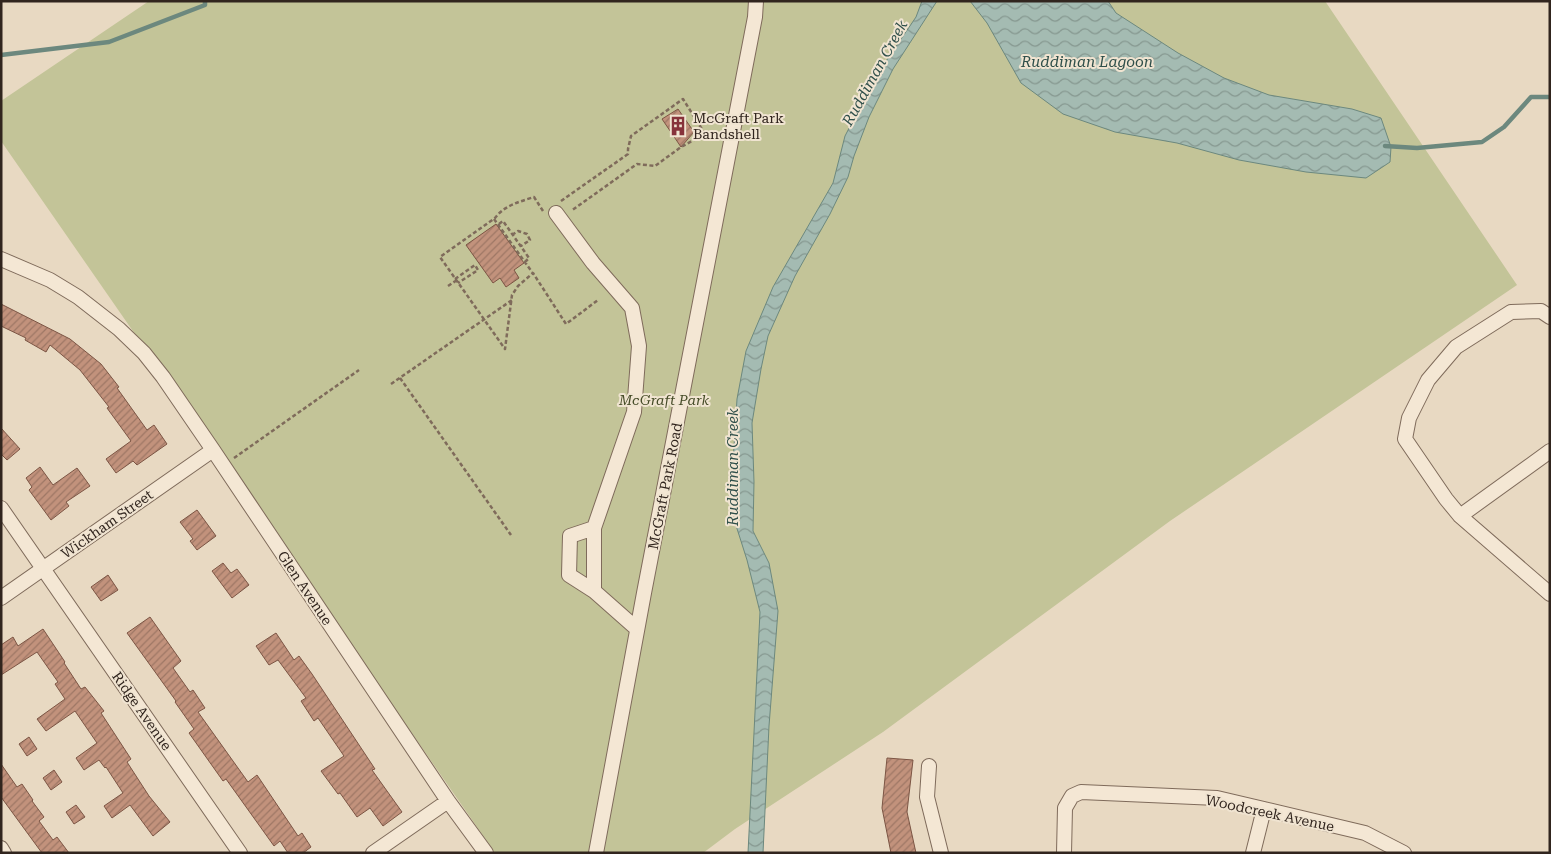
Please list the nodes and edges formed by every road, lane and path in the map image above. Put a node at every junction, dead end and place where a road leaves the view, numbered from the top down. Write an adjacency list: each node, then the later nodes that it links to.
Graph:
1 (756, 1): 30 (street, McGraft Park Road)
2 (555, 212): 2 (path); 3 (path); 24 (street)
3 (494, 219): 4 (path); 10 (path)
4 (498, 224): 5 (path); 8 (path)
5 (512, 235): 6 (path); 6 (path)
6 (521, 246): 8 (path)
7 (1, 259): 19 (street, Glen Avenue)
8 (525, 262): 9 (path)
9 (533, 273): 12 (path); 13 (path)
10 (457, 281): 10 (path); 11 (path); 15 (path)
11 (448, 286)
12 (512, 300): 15 (path); 15 (path)
13 (598, 300)
14 (1550, 317): 23 (street)
15 (484, 319): 17 (path)
16 (359, 370): 21 (path)
17 (400, 378): 18 (path); 25 (path)
18 (391, 384)
19 (213, 450): 26 (street, Wickham Street); 32 (street, Glen Avenue)
20 (1550, 451): 23 (street)
21 (233, 459)
22 (1, 508): 26 (street, Ridge Avenue)
23 (1460, 516): 28 (street)
24 (594, 528): 27 (street); 27 (street)
25 (512, 536)
26 (43, 569): 29 (street, Wickham Street); 37 (street, Ridge Avenue)
27 (594, 591): 30 (street)
28 (1550, 594)
29 (1, 598)
30 (637, 629): 40 (street, McGraft Park Road)
31 (929, 766): 41 (street)
32 (448, 801): 38 (street); 39 (street, Glen Avenue)
33 (1264, 809): 35 (street, Woodcreek Avenue); 42 (street, Woodcreek Avenue); 43 (street)
34 (1, 848): 36 (street)
35 (1384, 848): 44 (street, Woodcreek Avenue)
36 (4, 853)
37 (240, 853)
38 (372, 853)
39 (486, 853)
40 (596, 853)
41 (941, 853)
42 (1064, 853)
43 (1253, 853)
44 (1404, 853)

